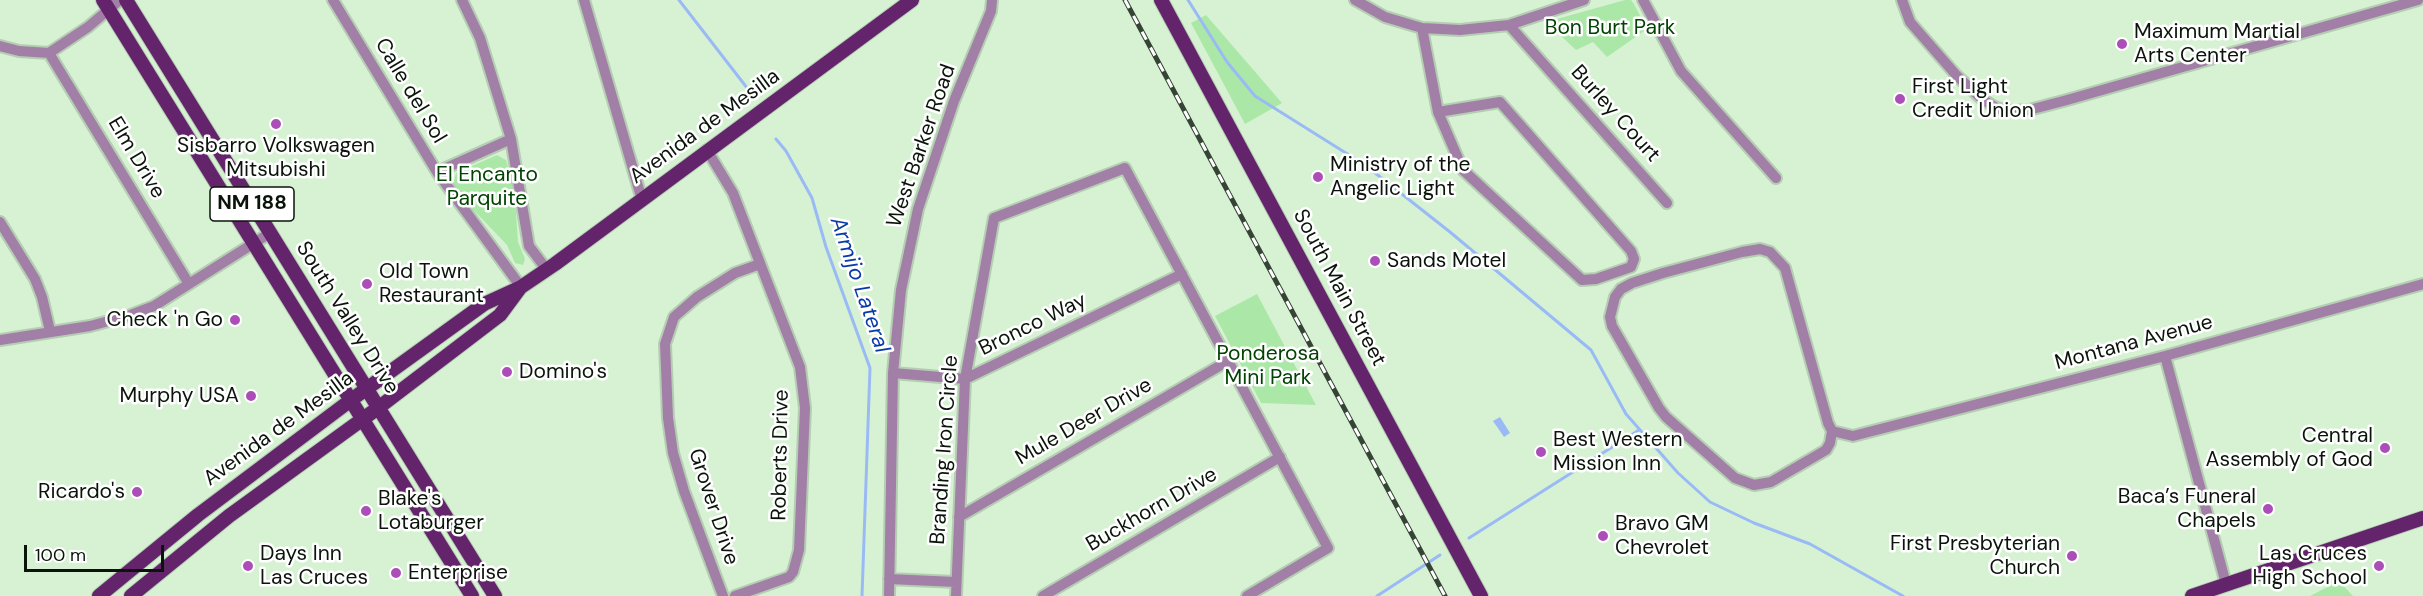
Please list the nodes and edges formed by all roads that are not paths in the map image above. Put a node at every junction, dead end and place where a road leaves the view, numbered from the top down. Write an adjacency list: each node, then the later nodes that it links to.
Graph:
1 (126, 0): 26 (main road, South Valley Drive / NM 188)
2 (333, 0): 21 (street, Calle del Sol)
3 (462, 0): 19 (street)
4 (584, 0): 23 (street)
5 (912, 0): 20 (main road, Avenida de Mesilla)
6 (992, 0): 38 (street, West Barker Road)
7 (1161, 0): 63 (main road, South Main Street)
8 (1355, 0): 15 (street)
9 (1584, 0): 14 (street)
10 (1643, 0): 22 (street)
11 (1902, 0): 12 (street)
12 (2418, 0)
13 (111, 3): 17 (street); 27 (main road, South Valley Drive / NM 188)
14 (1509, 25): 15 (street); 24 (street, Burley Court)
15 (1422, 28): 18 (street)
16 (0, 46): 17 (street)
17 (49, 53): 31 (street, Elm Drive)
18 (1438, 112): 18 (street)
19 (511, 140): 21 (street); 29 (street)
20 (707, 150): 23 (main road, Avenida de Mesilla); 28 (street, Roberts Drive)
21 (436, 172): 33 (street, Calle del Sol)
22 (1776, 177)
23 (642, 200): 29 (main road, Avenida de Mesilla)
24 (1667, 203)
25 (0, 222): 34 (street)
26 (270, 233): 27 (street); 40 (main road, South Valley Drive / NM 188)
27 (254, 243): 31 (street); 41 (main road, South Valley Drive / NM 188)
28 (760, 264): 57 (street, Grover Drive); 58 (street, Roberts Drive)
29 (546, 270): 33 (main road, Avenida de Mesilla)
30 (1182, 274): 37 (street, Branding Iron Circle); 39 (street, Bronco Way); 39 (street, Branding Iron Circle)
31 (189, 284): 34 (street)
32 (2423, 284): 36 (street, Montana Avenue)
33 (521, 287): 40 (main road, Avenida de Mesilla); 42 (main road, Avenida de Mesilla)
34 (50, 331): 35 (street)
35 (0, 340)
36 (2165, 356): 44 (street, Montana Avenue); 52 (street)
37 (1228, 361): 45 (street, Branding Iron Circle); 46 (street, Mule Deer Drive)
38 (893, 373): 39 (street, Bronco Way); 49 (street, West Barker Road)
39 (965, 379): 46 (street, Branding Iron Circle)
40 (367, 390): 41 (main road, Avenida de Mesilla); 42 (main road, South Valley Drive / NM 188)
41 (351, 400): 43 (main road, South Valley Drive / NM 188); 48 (main road, Avenida de Mesilla)
42 (378, 408): 43 (main road, Avenida de Mesilla); 56 (main road, South Valley Drive / NM 188)
43 (363, 419): 50 (main road, Avenida de Mesilla); 55 (main road, South Valley Drive / NM 188)
44 (1832, 431): 44 (street)
45 (1280, 457): 61 (street, Buckhorn Drive); 62 (street, Branding Iron Circle)
46 (959, 517): 51 (street, Branding Iron Circle)
47 (2423, 518): 52 (main road)
48 (134, 567): 50 (main road); 53 (main road, Avenida de Mesilla)
49 (890, 579): 51 (street); 59 (street, West Barker Road)
50 (148, 581): 54 (main road, Avenida de Mesilla)
51 (956, 582): 60 (street, Branding Iron Circle)
52 (2226, 584): 64 (main road)
53 (99, 596)
54 (131, 596)
55 (472, 596)
56 (495, 596)
57 (723, 596)
58 (735, 596)
59 (889, 596)
60 (956, 596)
61 (1043, 596)
62 (1247, 596)
63 (1481, 596)
64 (2192, 596)

